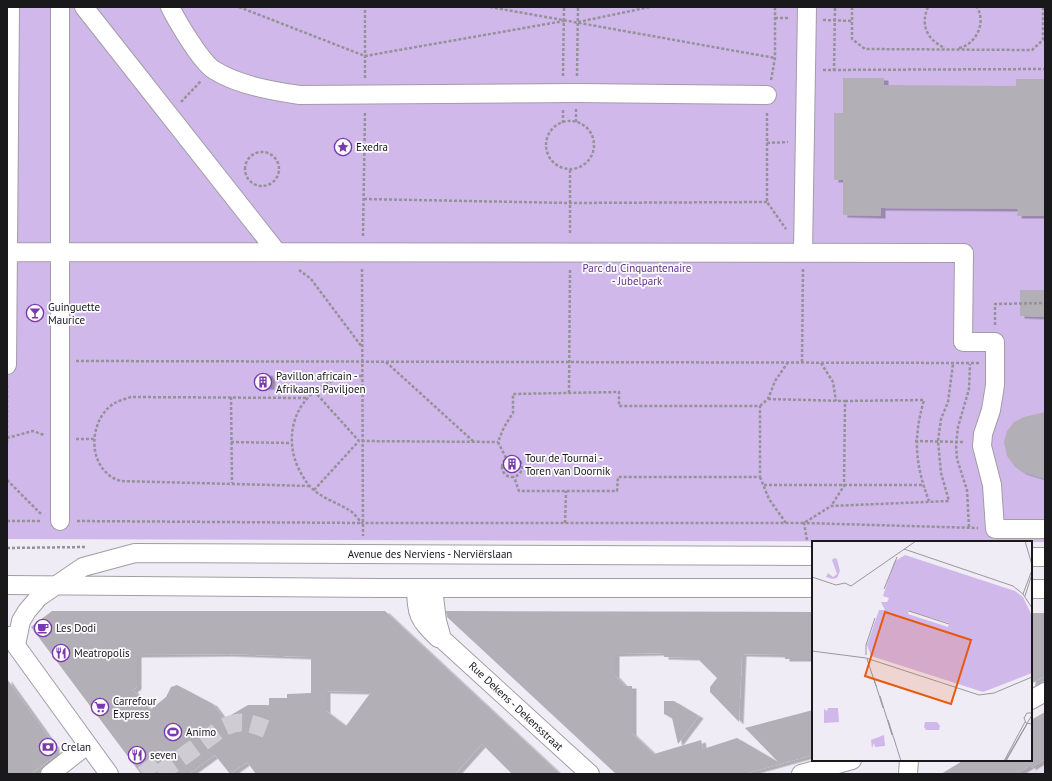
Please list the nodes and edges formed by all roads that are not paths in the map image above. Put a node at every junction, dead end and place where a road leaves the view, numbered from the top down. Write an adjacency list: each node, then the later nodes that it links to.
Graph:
1 (10, 7): 7 (street)
2 (60, 7): 8 (street)
3 (84, 7): 9 (street)
4 (170, 7): 6 (street)
5 (801, 12): 10 (street)
6 (767, 96)
7 (8, 252): 8 (street); 11 (street)
8 (60, 252): 9 (street); 12 (street)
9 (277, 252): 10 (street)
10 (803, 252): 13 (street)
11 (7, 364)
12 (60, 521)
13 (1045, 529)
14 (810, 551): 18 (street, Avenue des Nerviens - Nerviërslaan)
15 (1032, 557): 16 (street)
16 (1045, 557)
17 (7, 585): 18 (street)
18 (54, 585): 19 (street); 23 (street, Avenue des Nerviens - Nerviërslaan)
19 (425, 588): 20 (street); 31 (street, Rue Dekens - Dekensstraat)
20 (812, 588)
21 (1032, 589): 22 (street)
22 (1045, 589)
23 (11, 640): 26 (street)
24 (1045, 692): 25 (street)
25 (1032, 699)
26 (87, 745): 29 (street); 30 (street)
27 (848, 761): 32 (street)
28 (909, 761): 33 (street)
29 (50, 774)
30 (109, 774)
31 (590, 774)
32 (801, 774)
33 (908, 774)

